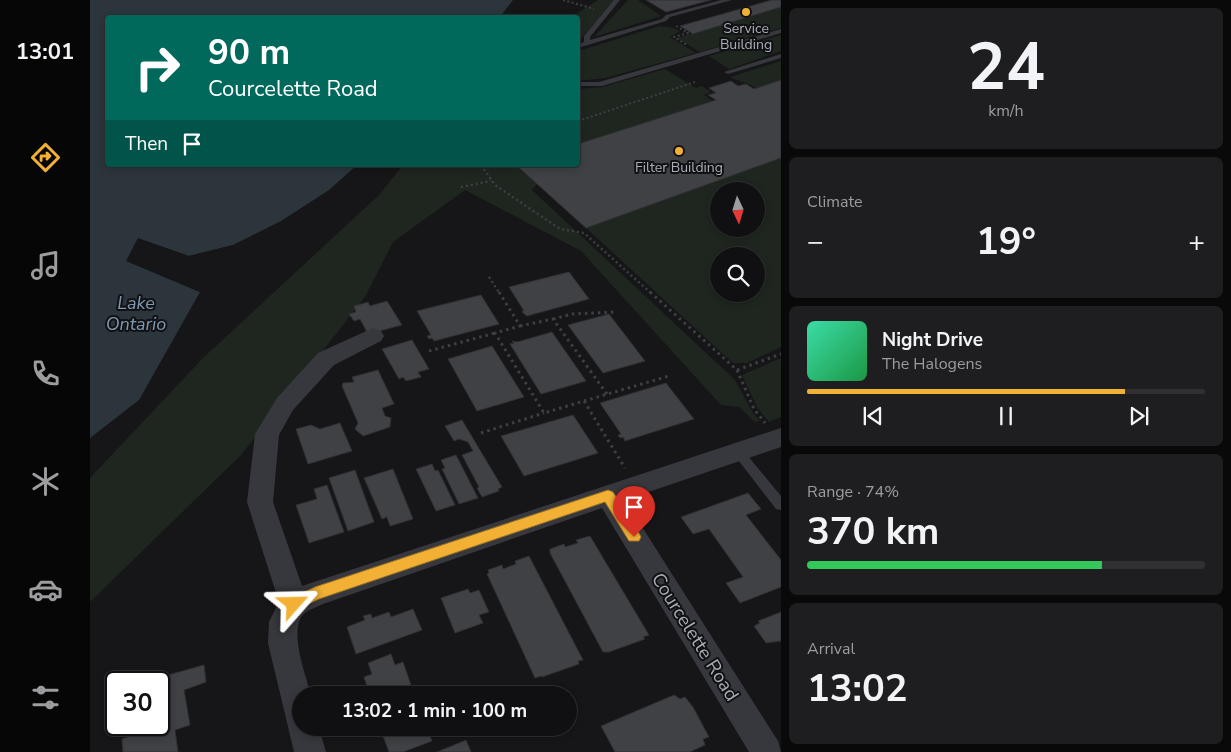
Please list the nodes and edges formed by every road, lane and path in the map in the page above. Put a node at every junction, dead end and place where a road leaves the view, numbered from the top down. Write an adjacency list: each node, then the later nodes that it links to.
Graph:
1 (563, 0): 4 (path)
2 (617, 0): 7 (lane)
3 (729, 0): 7 (lane)
4 (586, 8)
5 (678, 27): 9 (path)
6 (781, 31): 9 (lane)
7 (587, 42): 8 (lane)
8 (580, 45)
9 (701, 54): 13 (lane)
10 (781, 56): 11 (lane)
11 (728, 72)
12 (694, 82): 14 (path)
13 (580, 84)
14 (580, 120)
15 (482, 167): 16 (path)
16 (491, 181): 17 (path); 26 (path)
17 (461, 187)
18 (489, 277): 21 (path)
19 (615, 312): 20 (path)
20 (553, 319): 21 (path); 28 (path)
21 (520, 326): 22 (path)
22 (495, 333): 24 (path); 30 (path)
23 (373, 336): 37 (street)
24 (429, 351)
25 (781, 354): 26 (path)
26 (737, 370): 31 (path)
27 (669, 376): 28 (path)
28 (607, 394): 29 (path)
29 (584, 401): 30 (path); 34 (path)
30 (544, 413): 32 (path)
31 (774, 431): 33 (street)
32 (481, 433)
33 (739, 453): 35 (street); 36 (lane)
34 (628, 472)
35 (608, 496): 37 (street); 41 (street, Courcelette Road)
36 (781, 505)
37 (294, 604): 38 (street)
38 (293, 686)
39 (306, 736): 40 (street)
40 (310, 752)
41 (767, 752)

